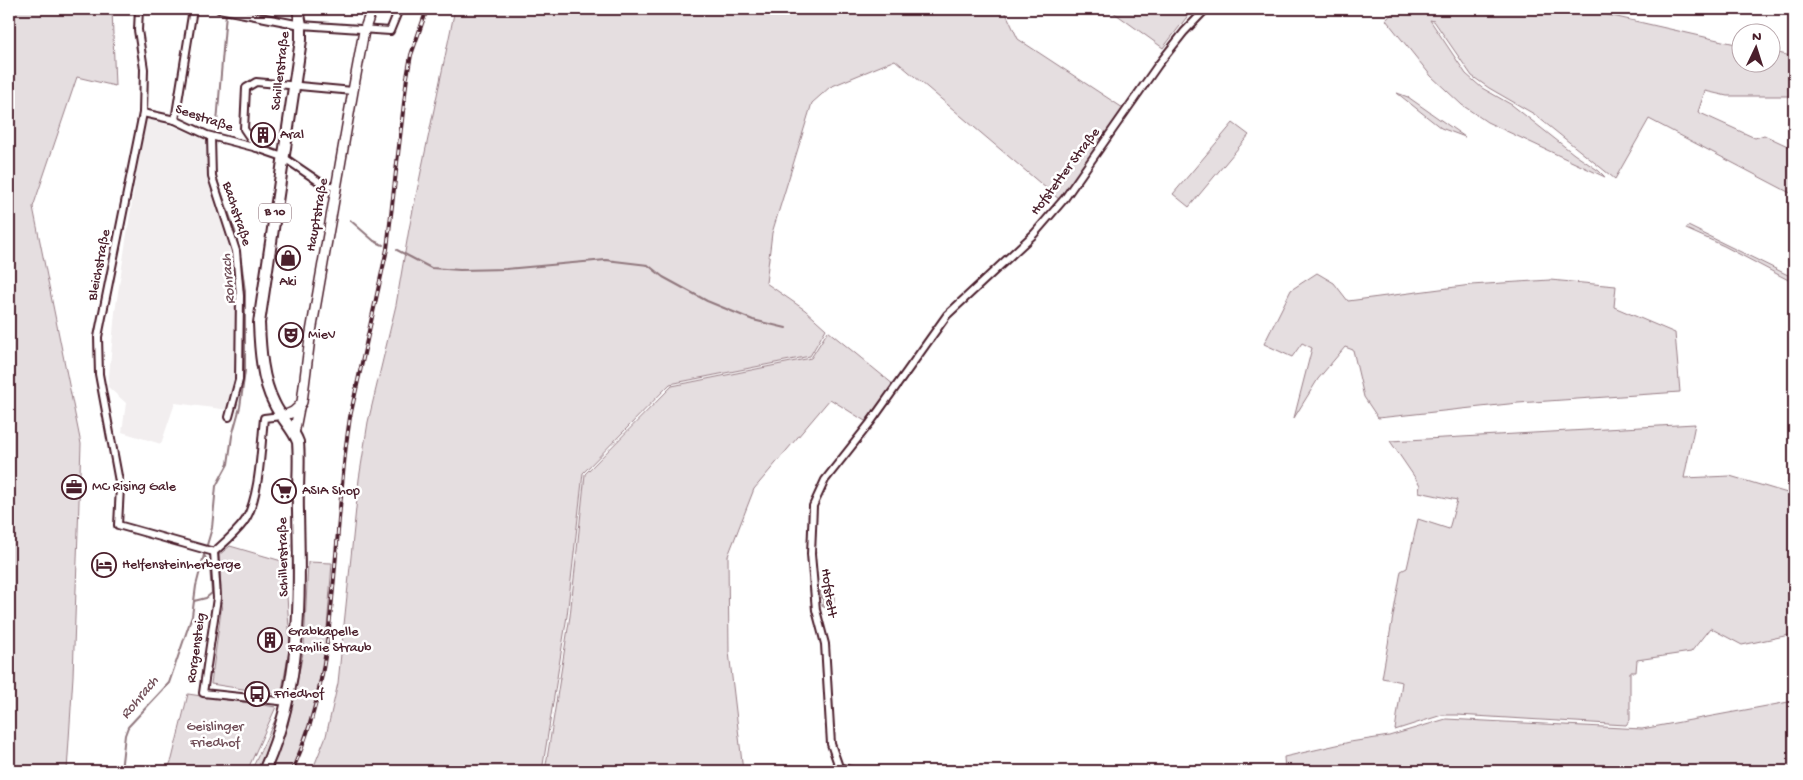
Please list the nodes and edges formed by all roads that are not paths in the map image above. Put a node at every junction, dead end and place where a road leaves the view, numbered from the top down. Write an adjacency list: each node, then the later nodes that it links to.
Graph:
1 (139, 9): 12 (street, Bleichstraße)
2 (193, 9): 13 (street)
3 (220, 9): 8 (street)
4 (298, 9): 8 (main road, Schillerstraße / B 10)
5 (372, 9): 9 (street, Hauptstraße)
6 (400, 9): 9 (street)
7 (1206, 9): 21 (street, Hofstetter Straße)
8 (301, 25): 9 (street); 10 (main road, Schillerstraße / B 10)
9 (364, 30): 11 (street, Hauptstraße)
10 (295, 86): 11 (street); 15 (street); 16 (main road, Schillerstraße / B 10)
11 (353, 91): 17 (street, Hauptstraße)
12 (143, 113): 13 (street, Seestraße); 23 (street, Bleichstraße)
13 (175, 120): 14 (street, Seestraße)
14 (212, 137): 15 (street, Seestraße); 20 (street, Bachstraße)
15 (257, 148): 16 (street, Seestraße)
16 (282, 157): 17 (street, Seestraße); 19 (main road, Schillerstraße / B 10)
17 (337, 187): 18 (street, Hauptstraße)
18 (299, 408): 19 (street); 22 (street, Hauptstraße)
19 (281, 416): 22 (main road, Schillerstraße / B 10); 23 (street)
20 (229, 417)
21 (870, 423): 26 (street, Hofstett)
22 (294, 434): 24 (main road, Schillerstraße / B 10)
23 (214, 552): 24 (street, Rorgensteig)
24 (284, 702): 25 (main road, B 10)
25 (264, 771)
26 (854, 771)

